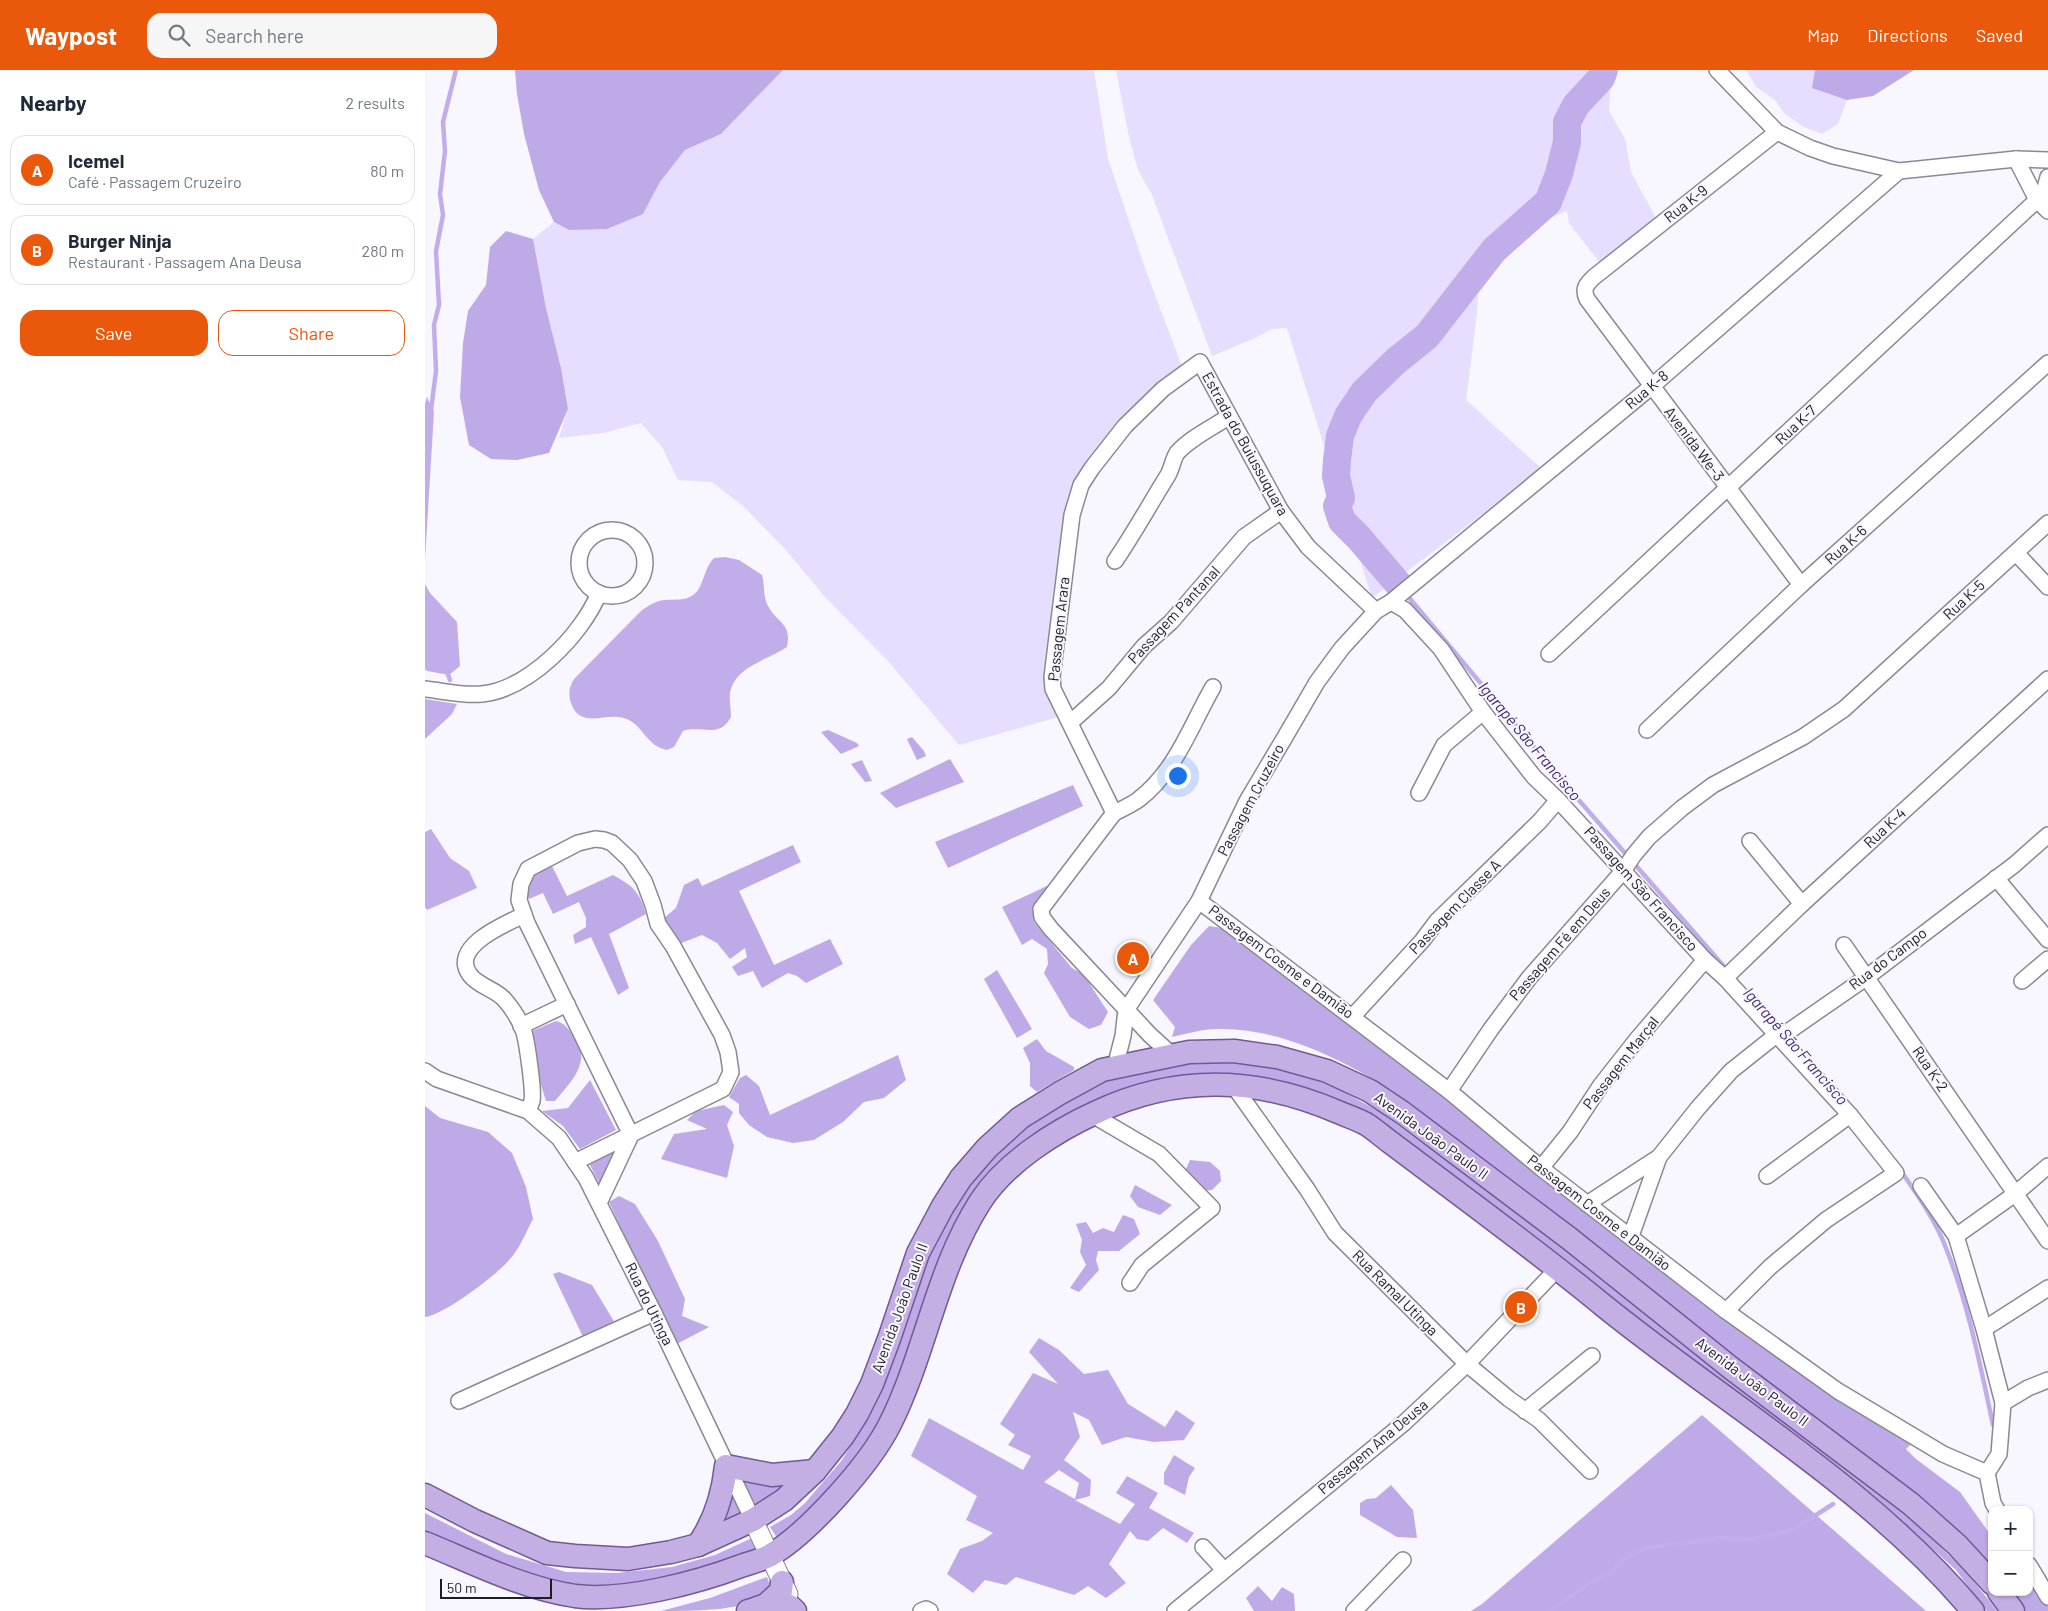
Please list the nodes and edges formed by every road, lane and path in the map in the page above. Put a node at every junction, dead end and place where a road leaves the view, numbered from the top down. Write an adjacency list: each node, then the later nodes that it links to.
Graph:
1 (1717, 70): 2 (street)
2 (1777, 132): 5 (street); 8 (street, Rua K-9)
3 (2016, 159): 4 (street); 5 (street); 7 (street)
4 (2048, 160)
5 (1899, 171): 11 (street, Rua K-8)
6 (2048, 177): 7 (street)
7 (2044, 204): 13 (street, Rua K-7)
8 (1595, 277): 11 (street, Avenida We-3)
9 (1200, 362): 12 (street, Estrada do Buiussuquara); 29 (street, Passagem Arara)
10 (2048, 363): 18 (street, Rua K-6)
11 (1651, 387): 13 (street, Avenida We-3); 21 (street, Rua K-8)
12 (1228, 417): 14 (street, Estrada do Buiussuquara); 17 (street)
13 (1728, 488): 18 (street, Avenida We-3); 23 (street, Rua K-7)
14 (1281, 511): 22 (street, Estrada do Buiussuquara); 29 (street, Passagem Pantanal)
15 (2048, 524): 16 (street, Rua K-5)
16 (2016, 553): 19 (street); 24 (street, Rua K-5)
17 (1115, 561)
18 (1801, 585): 30 (street, Rua K-6)
19 (2048, 588)
20 (599, 593): 20 (street); 27 (street)
21 (1399, 595): 22 (street, Passagem Cruzeiro); 28 (street, Passagem São Francisco)
22 (1376, 611): 38 (street, Passagem Cruzeiro)
23 (1549, 654)
24 (1881, 677): 36 (street, Passagem Fé em Deus)
25 (2048, 679): 39 (street, Rua K-4)
26 (1213, 687): 33 (street)
27 (425, 689)
28 (1483, 712): 31 (street); 32 (street, Passagem São Francisco)
29 (1071, 722): 33 (street, Passagem Arara)
30 (1647, 730)
31 (1419, 793)
32 (1558, 800): 36 (street, Passagem São Francisco); 50 (street, Passagem Classe A)
33 (1114, 813): 49 (street)
34 (2048, 836): 37 (street, Rua do Campo)
35 (1750, 841): 39 (street)
36 (1628, 864): 44 (street, Passagem São Francisco); 57 (street, Passagem Fé em Deus)
37 (1997, 878): 41 (street); 46 (street, Rua do Campo)
38 (1199, 901): 49 (street, Passagem Cruzeiro); 50 (street, Passagem Cosme e Damião)
39 (1802, 904): 45 (street, Rua K-4)
40 (524, 915): 48 (street); 51 (street); 61 (street)
41 (2048, 940)
42 (1844, 945): 46 (street, Rua K-2)
43 (2048, 959): 47 (street)
44 (1705, 960): 45 (street, Passagem São Francisco); 65 (street, Passagem Marçal)
45 (1728, 975): 52 (street, Passagem São Francisco)
46 (1867, 977): 52 (street, Rua do Campo); 68 (street, Rua K-2)
47 (2022, 981)
48 (567, 1004): 51 (street); 61 (street)
49 (1126, 1010): 53 (street); 54 (street)
50 (1353, 1016): 57 (street, Passagem Cosme e Damião)
51 (521, 1026): 58 (street)
52 (1781, 1035): 60 (street, Passagem São Francisco); 62 (street, Rua do Campo)
53 (1172, 1055): 54 (main road, Avenida João Paulo II); 100 (main road, Avenida João Paulo II)
54 (1115, 1067): 87 (main road, Avenida João Paulo II)
55 (425, 1071): 58 (street, Rua do Utinga)
56 (1233, 1085): 59 (main road, Avenida João Paulo II); 74 (main road, Avenida João Paulo II); 81 (street, Rua Ramal Utinga)
57 (1449, 1091): 65 (street, Passagem Cosme e Damião)
58 (528, 1111): 63 (street, Rua do Utinga)
59 (1091, 1114): 75 (street); 96 (main road, Avenida João Paulo II)
60 (1850, 1116): 66 (street); 77 (street, Passagem São Francisco)
61 (631, 1135): 63 (street); 69 (street)
62 (1659, 1157): 70 (street, Rua do Campo); 71 (street, Rua do Campo)
63 (575, 1162): 69 (street, Rua do Utinga)
64 (2048, 1166): 68 (street)
65 (1541, 1168): 70 (street, Passagem Cosme e Damião)
66 (1767, 1176)
67 (1921, 1186): 72 (street)
68 (2015, 1194): 72 (street); 73 (street)
69 (599, 1203): 78 (street, Rua do Utinga)
70 (1587, 1204): 71 (street, Passagem Cosme e Damião)
71 (1631, 1236): 77 (street, Passagem Cosme e Damião)
72 (1956, 1236): 79 (street)
73 (2048, 1240)
74 (1558, 1268): 81 (street, Passagem Ana Deusa); 112 (main road, Avenida João Paulo II)
75 (1130, 1283)
76 (2048, 1288): 79 (street)
77 (1726, 1311): 89 (street, Passagem Cosme e Damião)
78 (654, 1313): 83 (street); 86 (street, Rua do Utinga)
79 (1984, 1329): 84 (street)
80 (1592, 1356): 85 (street)
81 (1467, 1364): 85 (street, Rua Ramal Utinga); 98 (street, Passagem Ana Deusa)
82 (2048, 1380): 84 (street)
83 (459, 1400)
84 (2003, 1403): 89 (street)
85 (1525, 1411): 88 (street, Rua Ramal Utinga)
86 (726, 1466): 87 (main road); 92 (street, Rua do Utinga); 94 (main road)
87 (815, 1470): 92 (main road, Avenida João Paulo II)
88 (1590, 1471)
89 (1987, 1473): 91 (street)
90 (425, 1495): 94 (main road, Avenida João Paulo II)
91 (1995, 1506)
92 (753, 1520): 94 (main road, Avenida João Paulo II); 96 (street, Rua do Utinga)
93 (425, 1543): 103 (main road, Avenida João Paulo II)
94 (698, 1545)
95 (1203, 1547): 98 (street)
96 (769, 1556): 101 (street, Rua do Utinga); 103 (main road, Avenida João Paulo II)
97 (1403, 1560): 111 (street)
98 (1225, 1570): 110 (street, Passagem Ana Deusa)
99 (2033, 1572): 104 (street)
100 (1988, 1580)
101 (782, 1582): 105 (main road); 107 (street, Rua do Utinga)
102 (2002, 1596): 113 (main road)
103 (581, 1597): 106 (main road)
104 (2048, 1597)
105 (757, 1608): 107 (main road)
106 (602, 1611)
107 (796, 1611)
108 (921, 1611): 109 (street)
109 (930, 1611)
110 (1175, 1611)
111 (1354, 1611)
112 (1973, 1611)
113 (2013, 1611)

